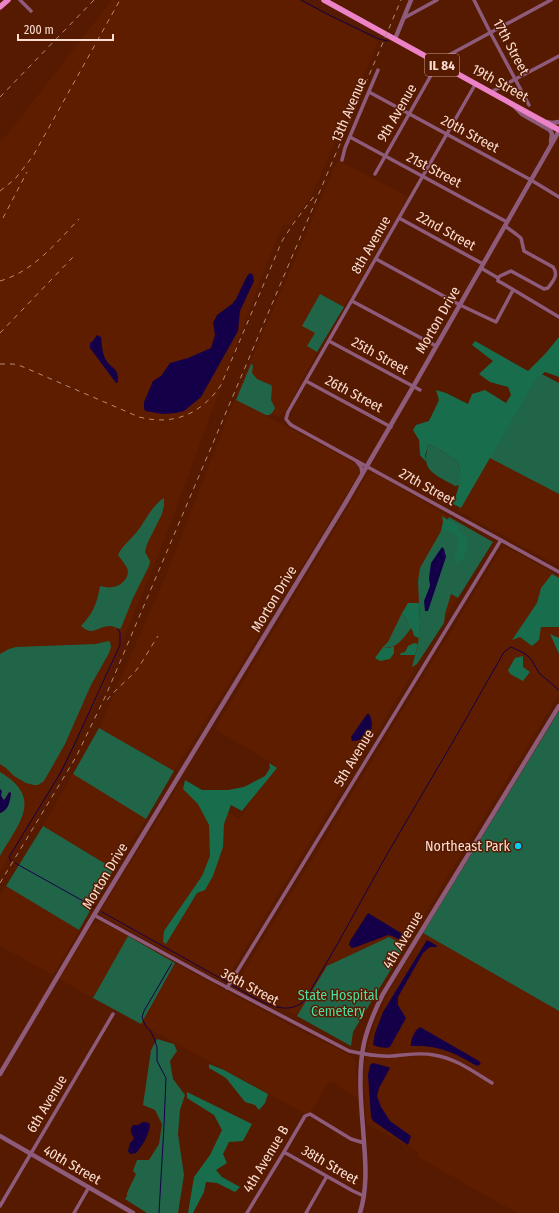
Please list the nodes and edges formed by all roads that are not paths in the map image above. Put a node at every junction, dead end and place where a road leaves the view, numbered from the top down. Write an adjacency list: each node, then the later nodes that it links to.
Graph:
1 (8, 0): 8 (main road)
2 (20, 0): 9 (street)
3 (324, 0): 12 (main road, 19th Street / IL 84)
4 (411, 0): 10 (street)
5 (437, 0): 10 (street)
6 (474, 0): 11 (street, 17th Street)
7 (551, 0): 11 (street)
8 (0, 6)
9 (31, 11)
10 (404, 18): 12 (street)
11 (490, 32): 14 (street); 16 (street, 17th Street)
12 (395, 39): 14 (main road, 19th Street / IL 84)
13 (559, 56): 16 (street)
14 (437, 62): 17 (main road, 19th Street / IL 84); 22 (street, 9th Avenue)
15 (378, 70): 18 (street, 13th Avenue)
16 (516, 79): 19 (street); 21 (street, 17th Street)
17 (476, 83): 19 (main road, 19th Street / IL 84); 26 (street, 8th Avenue)
18 (369, 92): 22 (street, 20th Street); 27 (street, 13th Avenue)
19 (491, 92): 20 (main road, 19th Street / IL 84)
20 (508, 101): 23 (main road, 19th Street / IL 84); 29 (street)
21 (529, 105)
22 (409, 114): 26 (street, 20th Street); 30 (street, 9th Avenue)
23 (546, 122): 24 (street); 25 (main road, 19th Street / IL 84)
24 (559, 122)
25 (559, 131): 29 (street, Morton Drive)
26 (447, 135): 33 (street, 8th Avenue); 34 (street, 20th Street)
27 (350, 136): 30 (street, 21st Street); 31 (street, 13th Avenue)
28 (559, 139): 29 (street)
29 (550, 146): 34 (street, Morton Drive)
30 (385, 156): 32 (street, 9th Avenue); 33 (street, 21st Street)
31 (342, 160)
32 (375, 174)
33 (424, 176): 36 (street, 8th Avenue); 37 (street, 21st Street)
34 (531, 180): 35 (street, 20th Street); 37 (street, Morton Drive)
35 (559, 196)
36 (399, 218): 38 (street, 8th Avenue); 39 (street, 22nd Street)
37 (506, 224): 39 (street, Morton Drive); 40 (street, 21st Street)
38 (376, 259): 42 (street, 8th Avenue); 43 (street)
39 (482, 266): 40 (street, 22nd Street); 43 (street, Morton Drive)
40 (498, 278): 41 (street, 22nd Street)
41 (514, 290): 43 (street); 44 (street, 22nd Street)
42 (352, 301): 45 (street, 8th Avenue); 46 (street)
43 (460, 305): 46 (street, Morton Drive)
44 (559, 317)
45 (329, 341): 47 (street, 8th Avenue); 48 (street, 25th Street)
46 (436, 346): 48 (street, Morton Drive)
47 (306, 381): 50 (street, 8th Avenue); 51 (street, 26th Street)
48 (413, 387): 49 (street, 25th Street); 51 (street, Morton Drive)
49 (420, 390)
50 (286, 419): 52 (street, 27th Street)
51 (391, 427): 53 (street, Morton Drive)
52 (353, 458): 53 (street, 27th Street); 54 (street)
53 (367, 466): 54 (street, Morton Drive); 55 (street, 27th Street)
54 (361, 476): 58 (street, Morton Drive)
55 (501, 540): 56 (street, 27th Street); 59 (street, 5th Avenue)
56 (559, 572)
57 (559, 706): 61 (street, 4th Avenue)
58 (94, 915): 59 (street, 36th Street); 62 (street, Morton Drive)
59 (227, 988): 61 (street, 36th Street)
60 (113, 1014): 67 (street, 6th Avenue)
61 (362, 1054): 63 (street, 36th Street); 65 (street, 4th Avenue)
62 (0, 1074)
63 (492, 1083)
64 (0, 1136): 67 (street, 40th Street)
65 (364, 1143): 66 (street, 4th Avenue B); 70 (street, 4th Avenue)
66 (284, 1152): 68 (street, 38th Street); 74 (street, 4th Avenue B)
67 (31, 1153): 69 (street, 40th Street); 71 (street, 6th Avenue)
68 (327, 1176): 70 (street, 38th Street); 75 (street)
69 (90, 1187): 72 (street); 73 (street, 40th Street)
70 (364, 1196): 76 (street, 4th Avenue)
71 (0, 1206)
72 (74, 1213)
73 (133, 1213)
74 (247, 1213)
75 (306, 1213)
76 (360, 1213)

